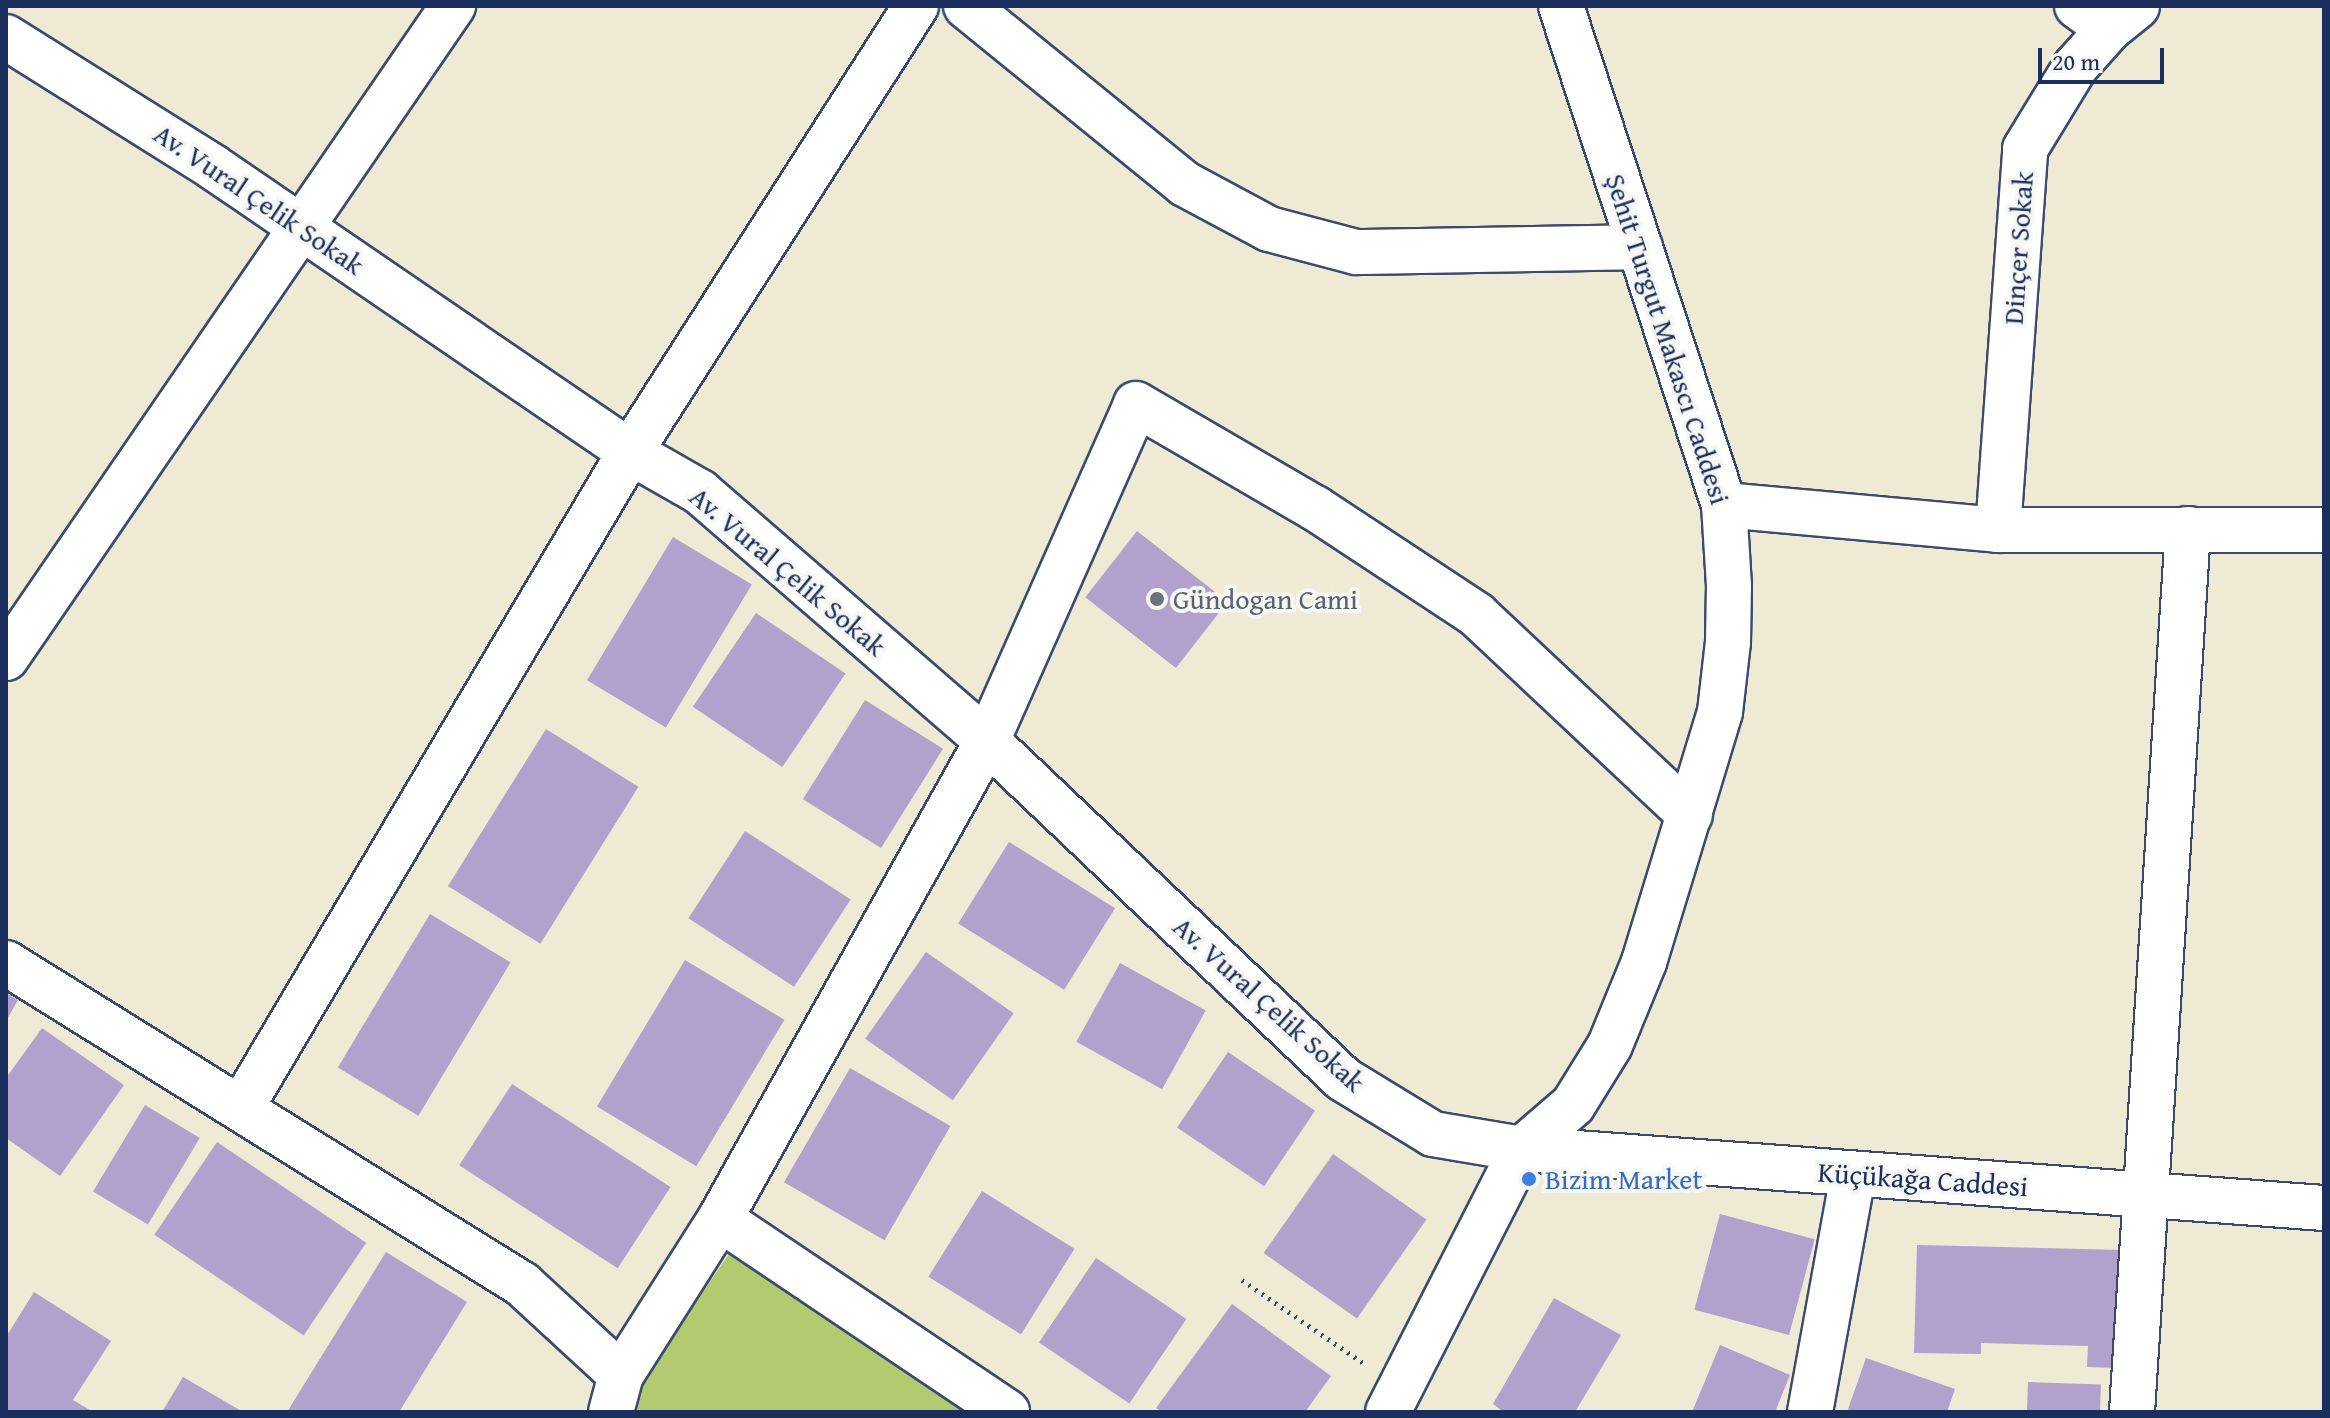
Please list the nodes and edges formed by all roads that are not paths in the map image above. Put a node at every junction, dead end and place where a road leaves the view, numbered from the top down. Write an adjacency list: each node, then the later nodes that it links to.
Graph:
1 (453, 6): 7 (street)
2 (916, 6): 9 (street)
3 (966, 6): 8 (street)
4 (1561, 6): 8 (street, Şehit Turgut Makascı Caddesi)
5 (2108, 14): 12 (street, Dinçer Sokak)
6 (6, 37): 7 (street, Av. Vural Çelik Sokak)
7 (303, 227): 9 (street, Av. Vural Çelik Sokak); 14 (street)
8 (1640, 247): 10 (street, Şehit Turgut Makascı Caddesi)
9 (630, 452): 15 (street, Av. Vural Çelik Sokak); 18 (street)
10 (1724, 505): 12 (street); 16 (street, Şehit Turgut Makascı Caddesi)
11 (2188, 529): 12 (street); 13 (street); 21 (street)
12 (1998, 530)
13 (2324, 530)
14 (6, 658)
15 (987, 741): 16 (street); 19 (street, Av. Vural Çelik Sokak); 23 (street)
16 (1690, 815): 19 (street, Şehit Turgut Makascı Caddesi)
17 (6, 963): 18 (street)
18 (241, 1108): 24 (street)
19 (1522, 1149): 20 (street, Küçükağa Caddesi); 25 (street, Şehit Turgut Makascı Caddesi)
20 (1853, 1175): 21 (street, Küçükağa Caddesi); 27 (street)
21 (2146, 1193): 22 (street, Küçükağa Caddesi); 28 (street)
22 (2324, 1208)
23 (720, 1219): 24 (street); 26 (street)
24 (616, 1393)
25 (1394, 1400)
26 (1007, 1412)
27 (1810, 1412)
28 (2132, 1412)

